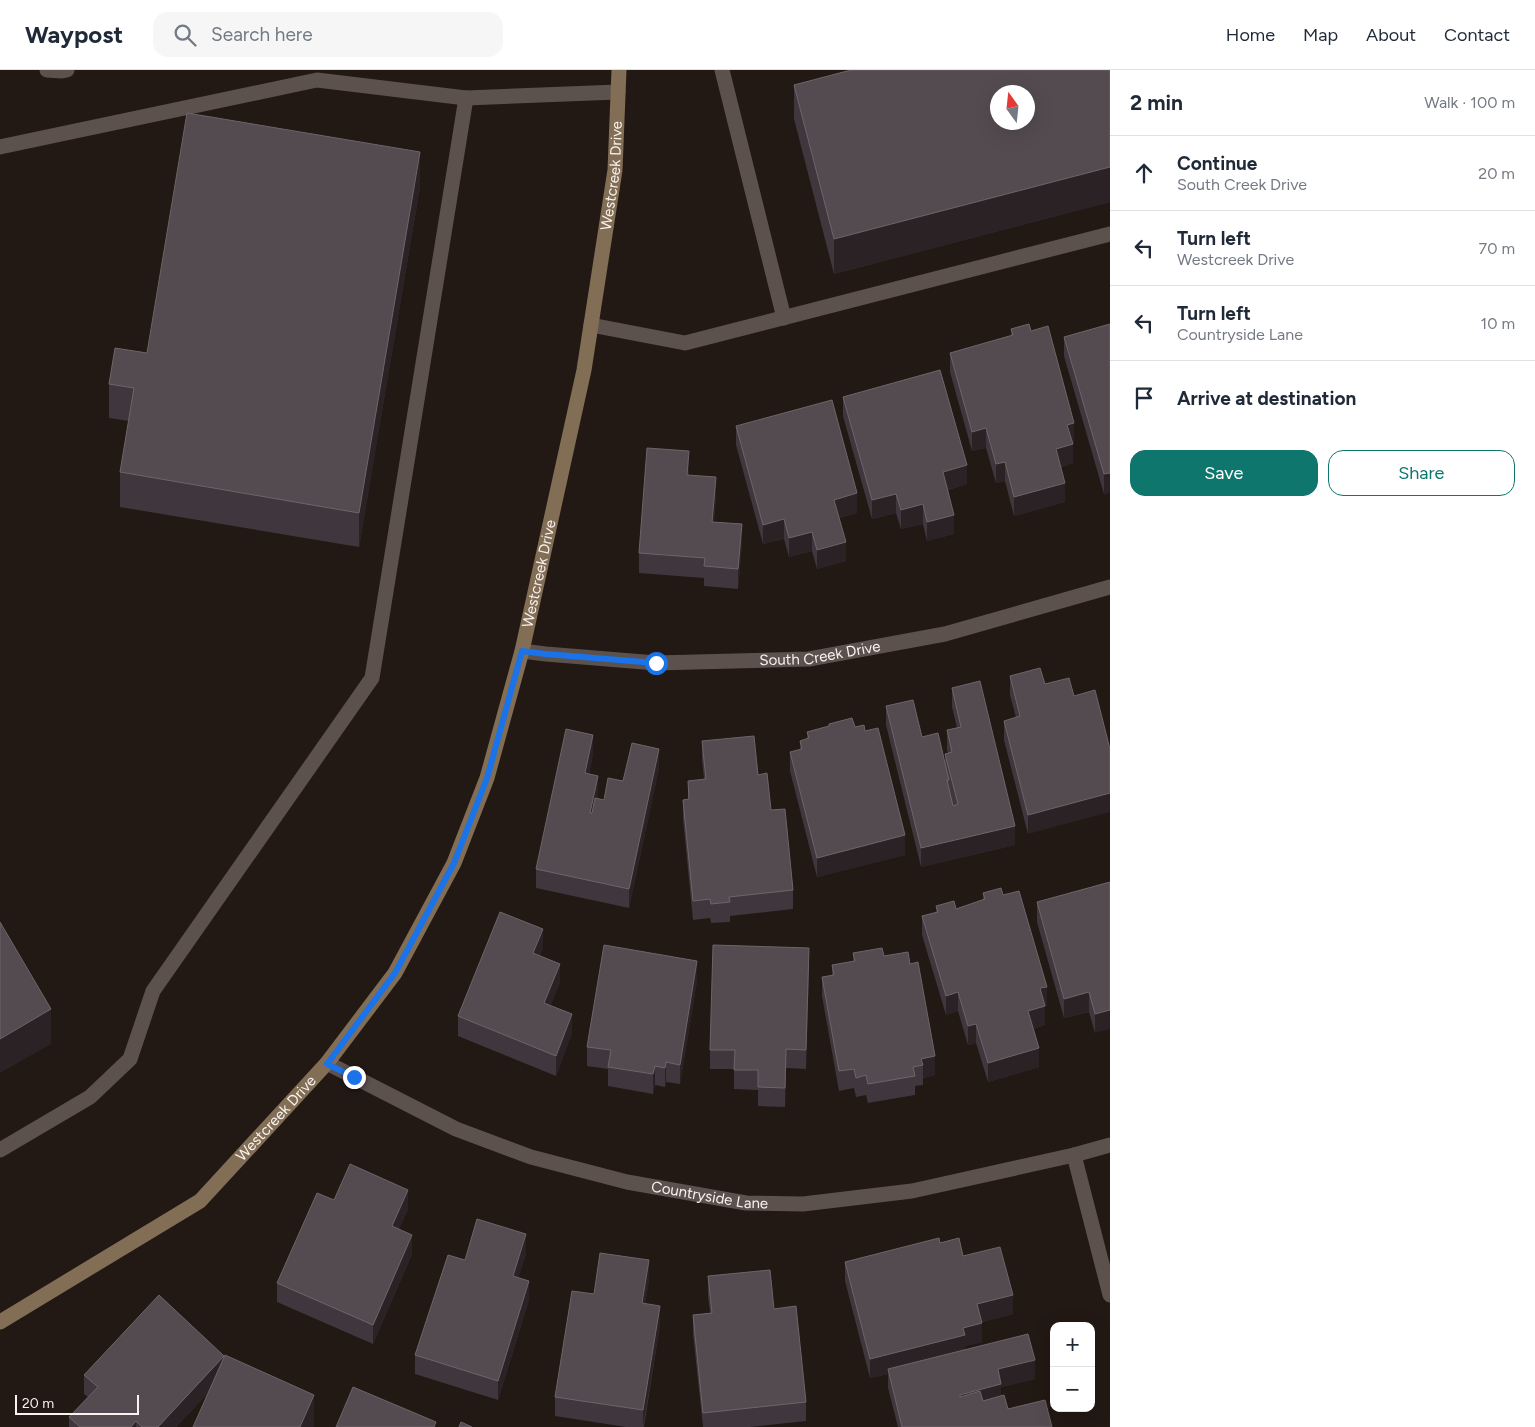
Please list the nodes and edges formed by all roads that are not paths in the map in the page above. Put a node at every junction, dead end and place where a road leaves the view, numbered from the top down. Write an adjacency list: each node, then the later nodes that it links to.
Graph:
1 (47, 70): 2 (street)
2 (67, 70)
3 (619, 70): 5 (street, Westcreek Drive)
4 (722, 70): 9 (street)
5 (618, 92): 6 (street); 10 (street, Westcreek Drive)
6 (466, 98): 7 (street); 15 (street)
7 (0, 147)
8 (1110, 234): 9 (street)
9 (784, 318): 10 (street)
10 (591, 325): 12 (street, Westcreek Drive)
11 (1110, 587): 12 (street, South Creek Drive)
12 (522, 651): 13 (street, Westcreek Drive)
13 (327, 1064): 16 (street, Countryside Lane); 18 (street, Westcreek Drive)
14 (1110, 1145): 16 (street, Countryside Lane)
15 (0, 1150)
16 (1074, 1155): 17 (street)
17 (1110, 1295)
18 (0, 1322)

